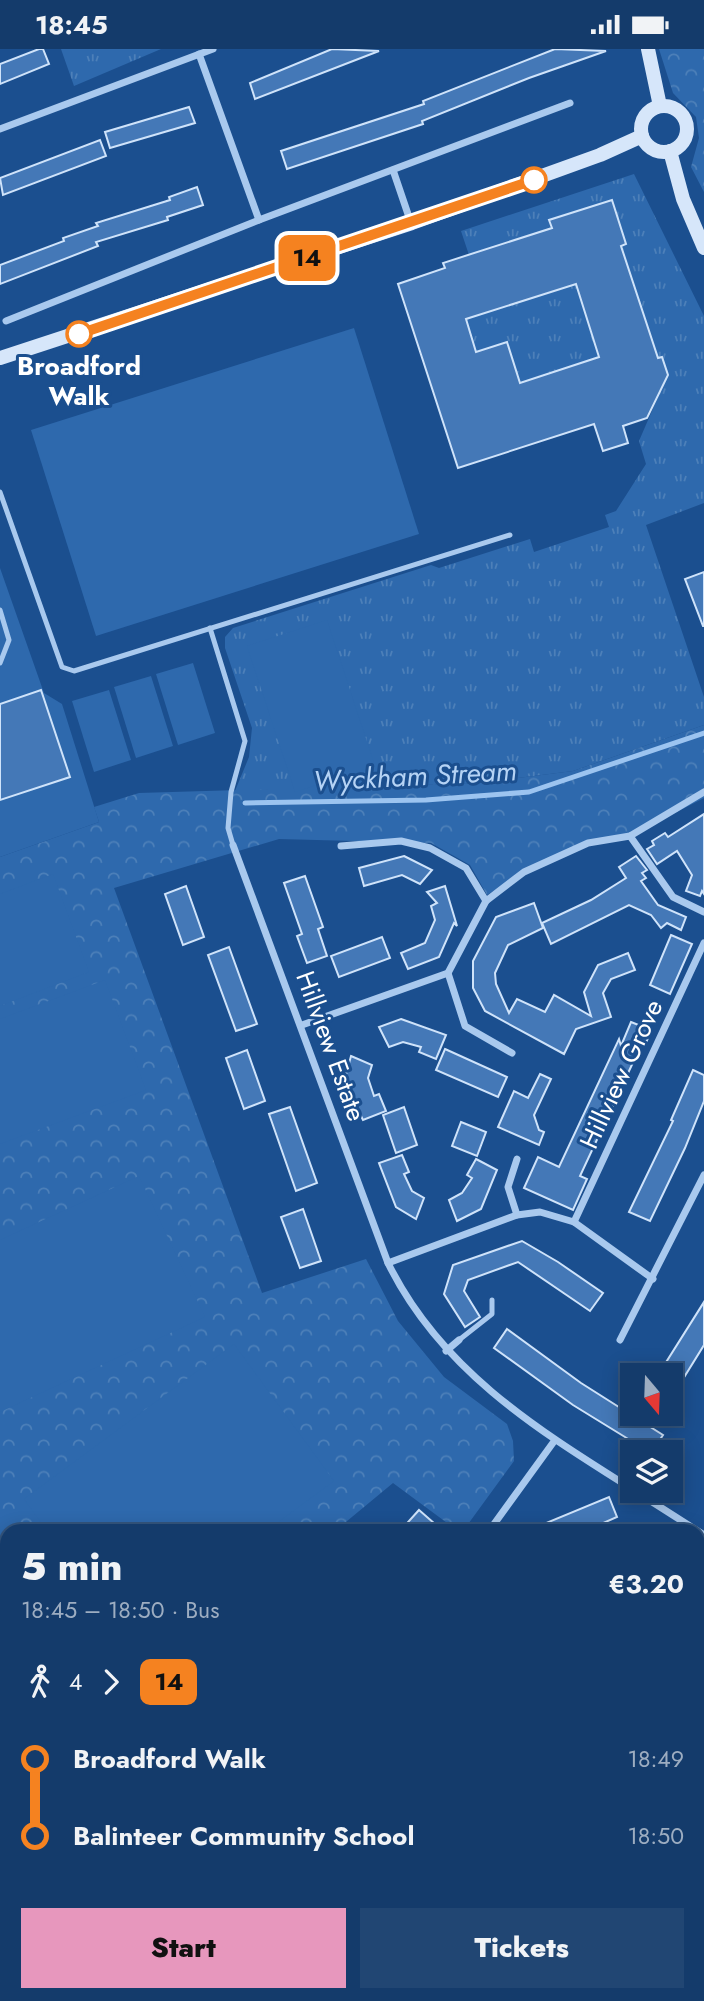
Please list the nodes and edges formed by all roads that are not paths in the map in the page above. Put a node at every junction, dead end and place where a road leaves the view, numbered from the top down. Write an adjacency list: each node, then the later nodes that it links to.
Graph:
1 (213, 49): 3 (street)
2 (648, 49): 5 (street)
3 (199, 54): 6 (street); 10 (street)
4 (570, 103): 9 (street)
5 (660, 106): 7 (street); 8 (street)
6 (0, 129)
7 (642, 136): 8 (street); 11 (street)
8 (670, 151): 12 (street)
9 (393, 170): 10 (street); 11 (street)
10 (259, 220): 13 (street)
11 (412, 223): 14 (street)
12 (704, 249)
13 (6, 321)
14 (0, 358)
15 (0, 492): 18 (lane)
16 (510, 535): 18 (lane)
17 (0, 610): 19 (lane)
18 (210, 628): 22 (lane)
19 (0, 663)
20 (704, 792): 21 (street)
21 (630, 836): 24 (street); 25 (street)
22 (233, 845): 28 (street, Hillview Estate)
23 (341, 846): 24 (street)
24 (486, 901): 27 (street)
25 (704, 912)
26 (704, 943): 33 (street, Hillview Grove)
27 (448, 973): 28 (street); 29 (street)
28 (302, 1025): 34 (street, Hillview Estate)
29 (512, 1053)
30 (517, 1159): 32 (street)
31 (704, 1175): 35 (street)
32 (517, 1215): 33 (street); 34 (street)
33 (574, 1222): 35 (street)
34 (387, 1263): 39 (street, Hillview Estate)
35 (653, 1279): 38 (street)
36 (492, 1300): 37 (lane)
37 (459, 1340): 39 (street)
38 (620, 1340)
39 (446, 1352): 40 (street, Hillview Estate)
40 (555, 1440): 41 (street, Hillview Estate); 43 (street)
41 (620, 1481)
42 (654, 1503): 44 (street, Hillview Estate)
43 (494, 1524)
44 (687, 1524)

